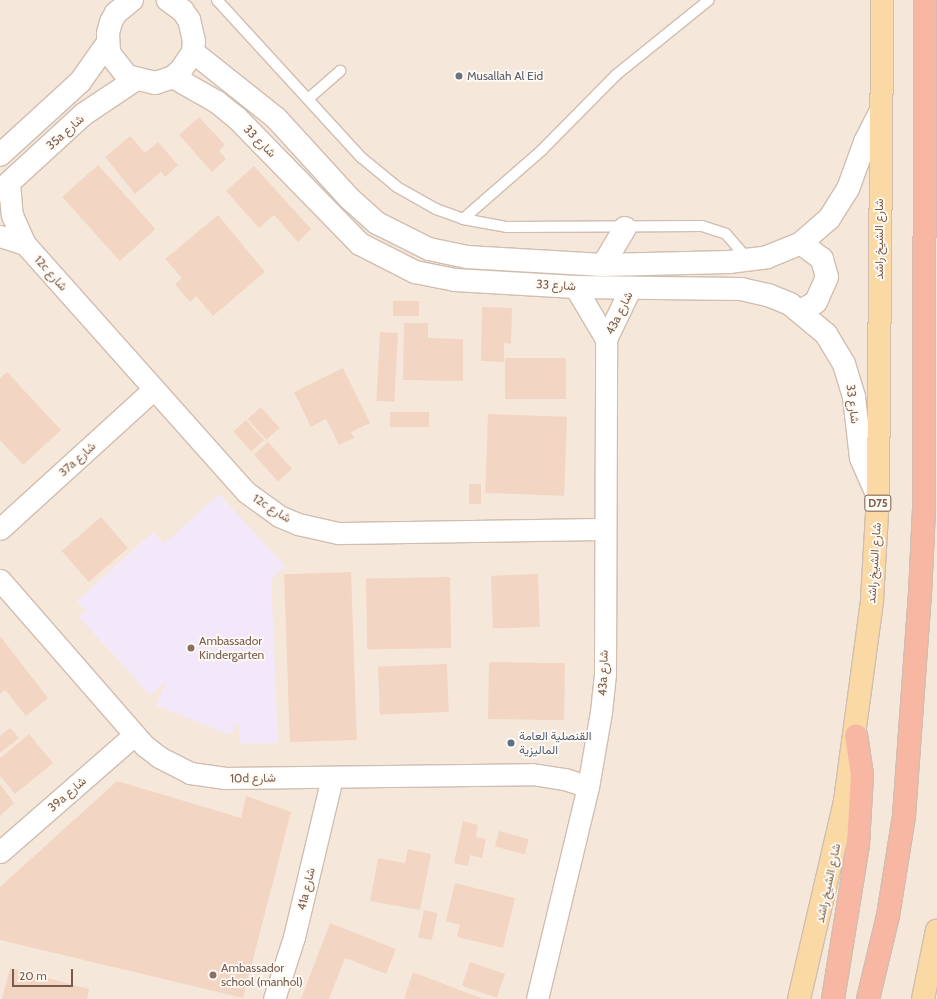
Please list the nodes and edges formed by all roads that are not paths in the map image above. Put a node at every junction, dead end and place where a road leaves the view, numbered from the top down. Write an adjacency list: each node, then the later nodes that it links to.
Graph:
1 (105, 0): 8 (street)
2 (132, 0): 8 (street)
3 (168, 0): 10 (street)
4 (218, 0): 14 (lane)
5 (709, 0): 18 (lane)
6 (882, 0): 15 (main road, شارع الشيخ راشد / D75)
7 (925, 0): 44 (highway)
8 (111, 22): 9 (street)
9 (107, 44): 13 (street); 16 (street)
10 (192, 52): 12 (street); 24 (street, شارع 33)
11 (340, 71): 14 (lane)
12 (173, 77): 13 (street); 25 (street, شارع 33)
13 (135, 80): 17 (street, 35a شارع)
14 (308, 99): 18 (lane)
15 (880, 114): 21 (street, شارع 33); 30 (main road, شارع الشيخ راشد / D75)
16 (0, 155)
17 (4, 187): 22 (street, 12c شارع)
18 (463, 219): 19 (lane)
19 (625, 228): 23 (lane); 24 (street)
20 (0, 236): 22 (street, 12c شارع)
21 (801, 243): 23 (street, شارع 33); 27 (street)
22 (25, 244): 29 (street, 12c شارع)
23 (749, 260): 24 (street, شارع 33)
24 (603, 264)
25 (575, 287): 26 (street, شارع 33); 28 (street, 43a شارع)
26 (631, 287): 27 (street, شارع 33); 28 (street, 43a شارع)
27 (800, 311): 30 (street, شارع 33)
28 (606, 340): 31 (street, 43a شارع)
29 (154, 389): 31 (street, 12c شارع); 32 (street, 37a شارع)
30 (878, 497): 35 (main road, شارع الشيخ راشد / D75)
31 (605, 528): 37 (street, 43a شارع)
32 (0, 529)
33 (0, 580): 34 (street, 10d شارع)
34 (134, 735): 36 (street, 10d شارع); 38 (street, 39a شارع)
35 (856, 735): 42 (main road, شارع الشيخ راشد / D75); 43 (highway)
36 (332, 777): 37 (street, 10d شارع); 40 (street, 41a شارع)
37 (588, 787): 41 (street, 43a شارع)
38 (0, 852)
39 (937, 930): 45 (main road)
40 (274, 999)
41 (537, 999)
42 (799, 999)
43 (833, 999)
44 (868, 999)
45 (923, 999)

